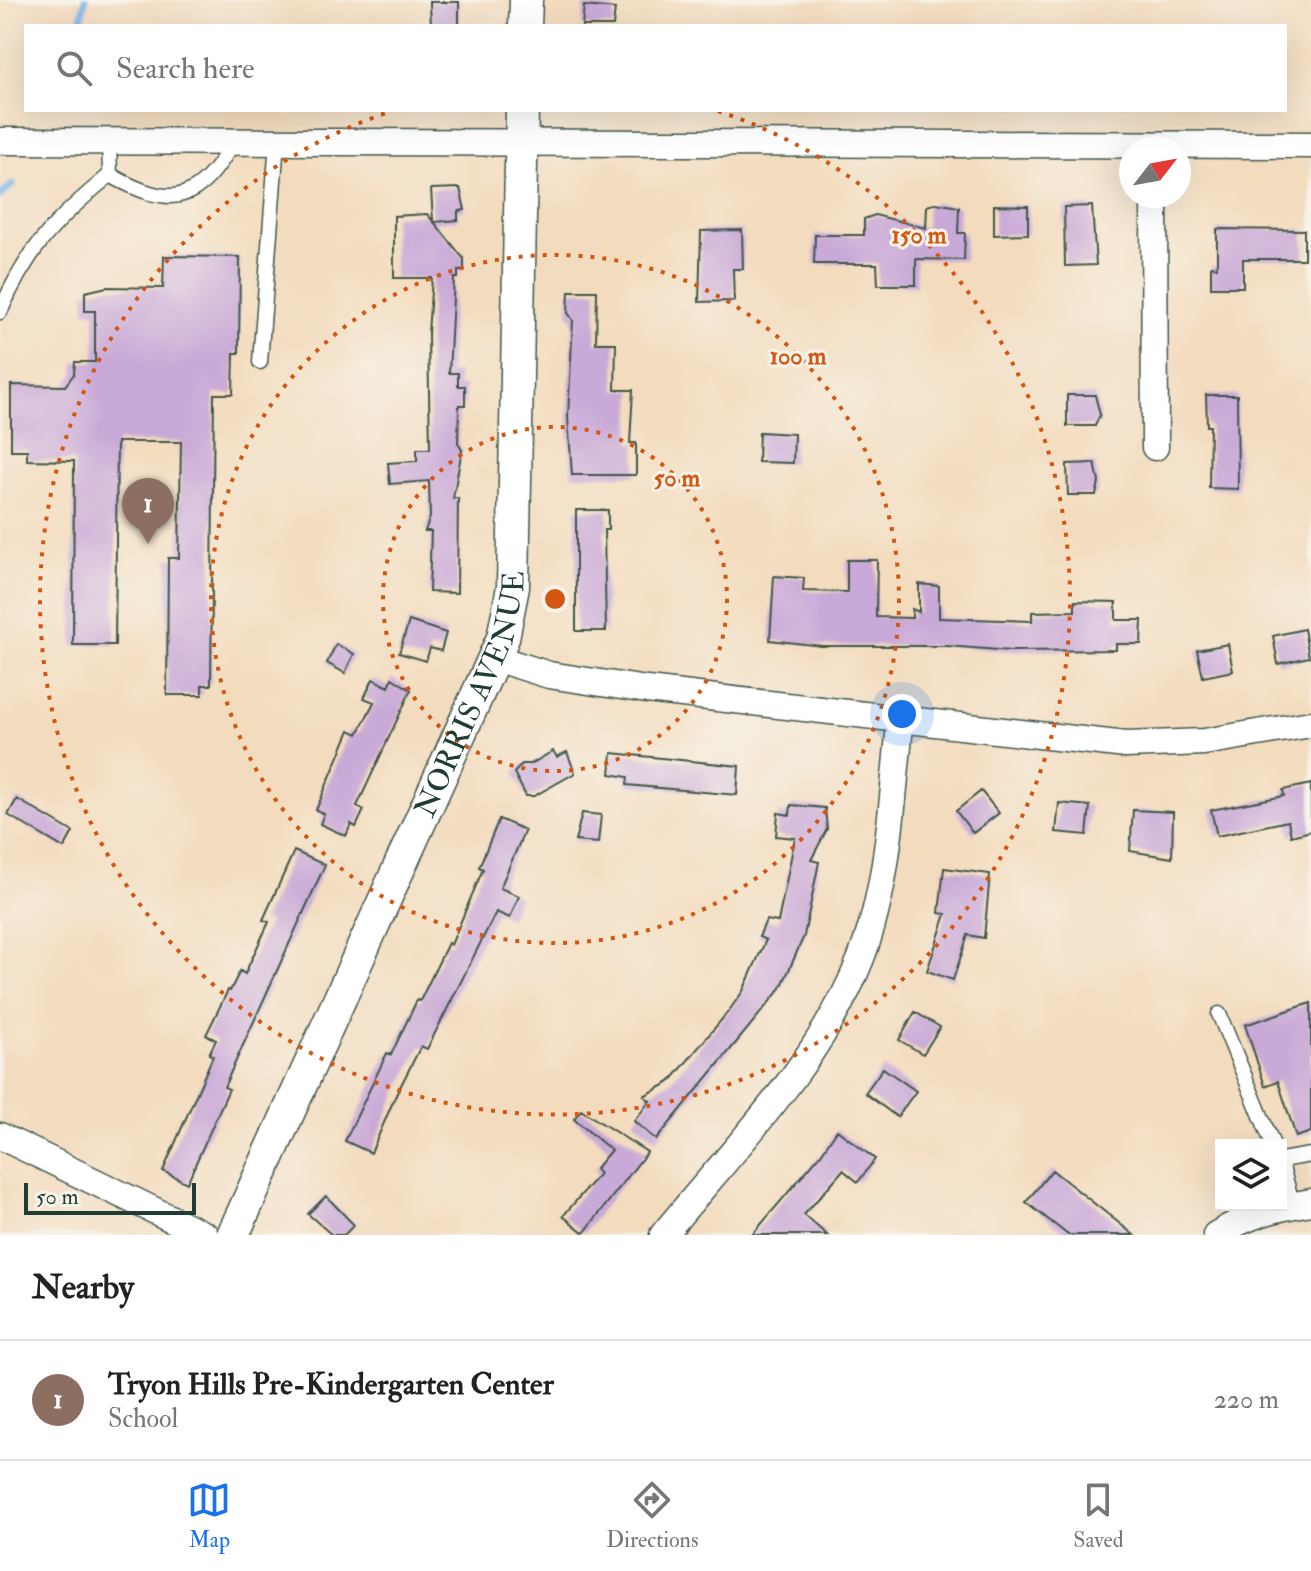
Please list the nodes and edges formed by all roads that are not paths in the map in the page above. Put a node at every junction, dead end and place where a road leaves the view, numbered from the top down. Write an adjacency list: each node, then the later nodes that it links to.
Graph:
1 (526, 0): 2 (street)
2 (525, 24)
3 (522, 112): 8 (street, NORRIS AVENUE)
4 (0, 141): 5 (street)
5 (109, 141): 6 (street); 12 (lane)
6 (234, 141): 7 (street); 12 (lane)
7 (277, 142): 8 (street); 15 (lane)
8 (520, 143): 10 (street); 17 (street, NORRIS AVENUE)
9 (1311, 145): 11 (street)
10 (1119, 146)
11 (1191, 146)
12 (110, 175): 14 (lane)
13 (1154, 208): 16 (street)
14 (0, 312)
15 (260, 362)
16 (1155, 447)
17 (495, 658): 18 (street); 28 (street, NORRIS AVENUE)
18 (901, 717): 19 (street); 29 (street)
19 (1311, 724)
20 (1219, 1014): 22 (lane)
21 (0, 1136): 27 (street)
22 (1271, 1139)
23 (1311, 1155): 24 (lane)
24 (1287, 1161)
25 (1287, 1174): 26 (lane)
26 (1302, 1203): 30 (street)
27 (205, 1235)
28 (233, 1235)
29 (663, 1235)
30 (1216, 1235)

